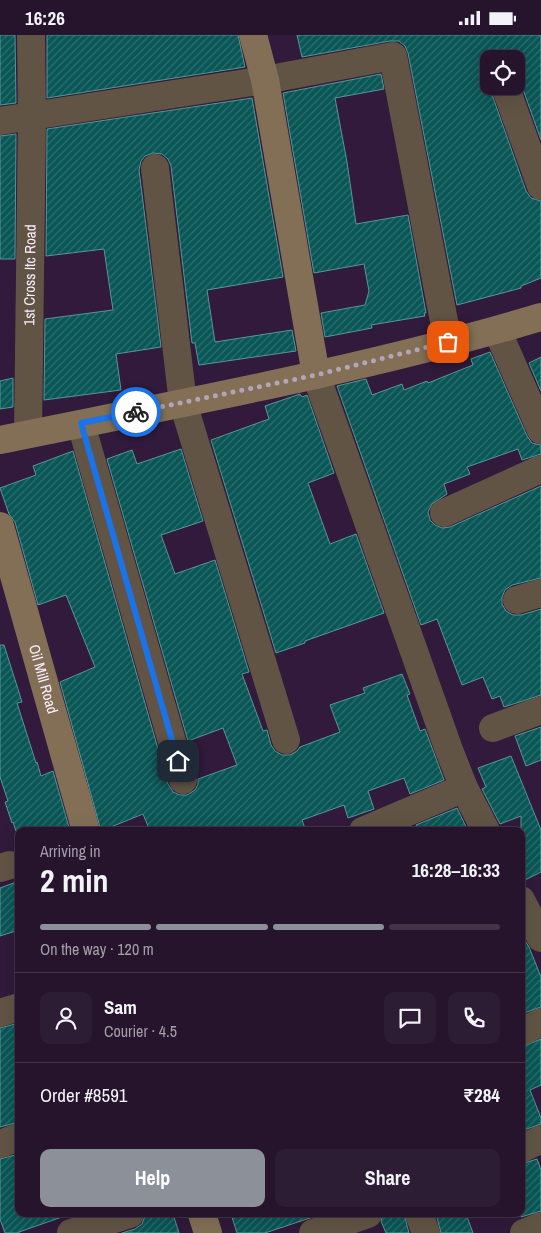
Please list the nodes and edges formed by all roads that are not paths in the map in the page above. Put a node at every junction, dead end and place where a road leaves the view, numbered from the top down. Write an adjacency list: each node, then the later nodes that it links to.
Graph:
1 (31, 35): 5 (street, 1st Cross Itc Road)
2 (253, 35): 3 (street)
3 (265, 80): 5 (street); 11 (street); 12 (street)
4 (508, 95): 8 (street)
5 (32, 116): 6 (street); 16 (street, 1st Cross Itc Road)
6 (0, 121)
7 (155, 168): 13 (street)
8 (541, 186)
9 (541, 317): 10 (street)
10 (497, 330): 11 (street); 15 (street)
11 (448, 342): 12 (street)
12 (316, 375): 13 (street); 25 (street)
13 (183, 403): 14 (street); 23 (street)
14 (81, 423): 16 (street); 24 (street)
15 (541, 430)
16 (28, 434): 17 (street)
17 (0, 440)
18 (541, 469): 19 (street)
19 (444, 513)
20 (0, 527): 26 (street, Oil Mill Road)
21 (541, 710): 22 (street)
22 (493, 728)
23 (286, 740)
24 (183, 779)
25 (464, 789): 27 (street); 28 (street)
26 (85, 827)
27 (373, 827)
28 (484, 827)
29 (15, 1008): 30 (street)
30 (0, 1013)
31 (541, 1022): 32 (street)
32 (525, 1030)
33 (15, 1138): 35 (street)
34 (541, 1139): 36 (street)
35 (0, 1143)
36 (525, 1147)
37 (121, 1217): 42 (street)
38 (203, 1217): 43 (street)
39 (359, 1217): 44 (street)
40 (420, 1217): 45 (street)
41 (541, 1226): 46 (street)
42 (70, 1233)
43 (208, 1233)
44 (313, 1233)
45 (426, 1233)
46 (524, 1233)

